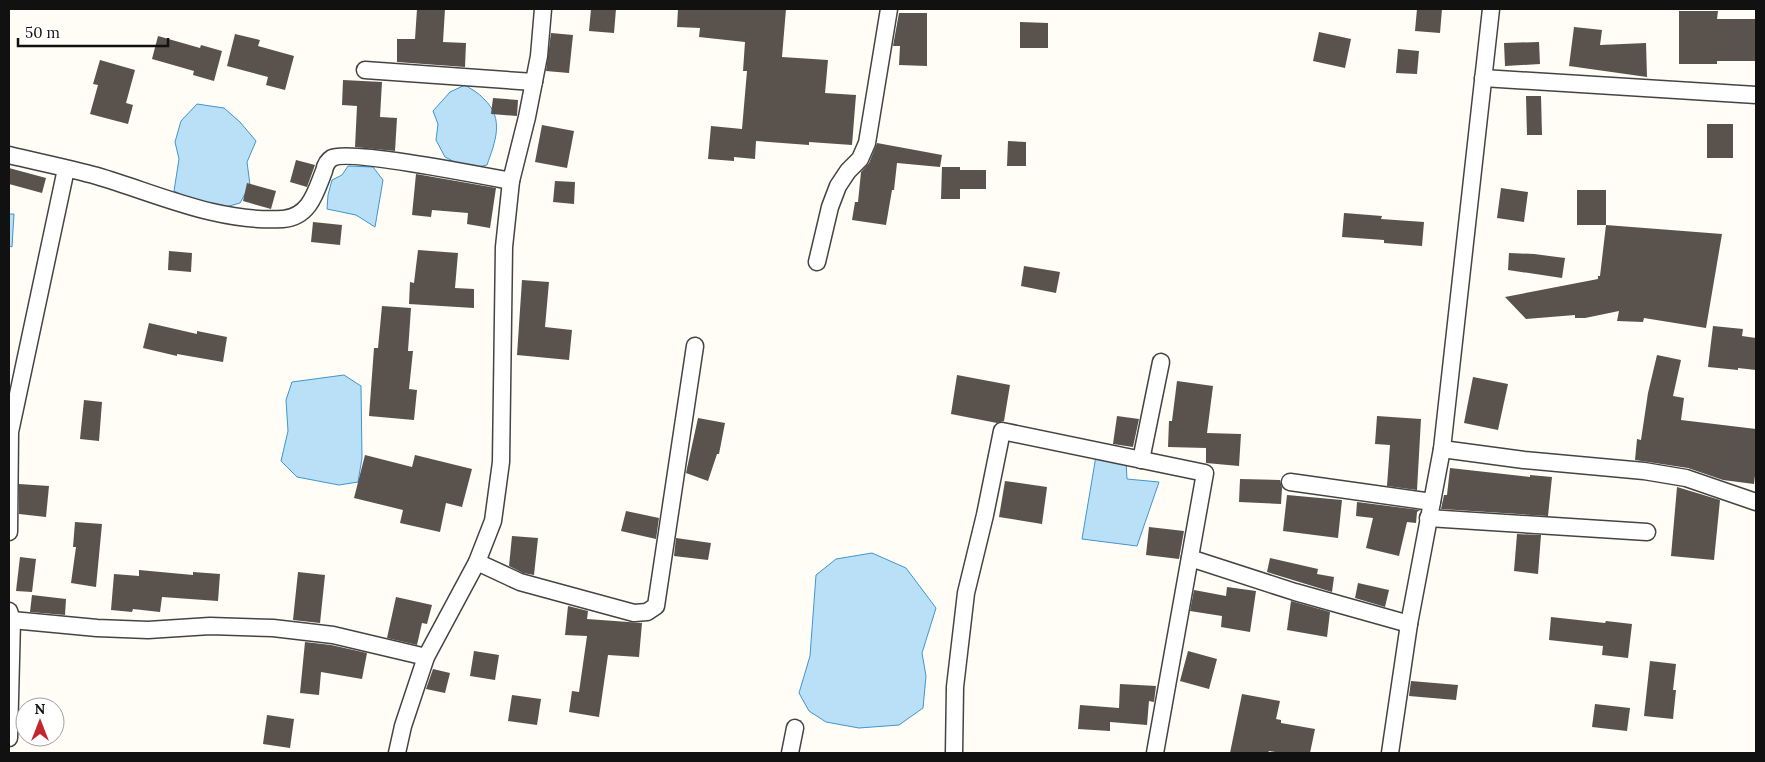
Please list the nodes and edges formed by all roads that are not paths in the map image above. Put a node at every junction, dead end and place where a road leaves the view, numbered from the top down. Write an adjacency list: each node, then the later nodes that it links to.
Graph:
1 (542, 9): 6 (street)
2 (889, 9): 11 (street)
3 (1491, 9): 5 (street)
4 (366, 70): 6 (street)
5 (1483, 78): 7 (street); 15 (street)
6 (534, 82): 10 (street)
7 (1756, 95)
8 (9, 155): 9 (street)
9 (66, 169): 10 (street); 14 (street)
10 (511, 181): 24 (street)
11 (817, 262)
12 (696, 346): 24 (street)
13 (1161, 362): 16 (street)
14 (9, 431): 21 (street)
15 (1442, 449): 18 (street); 19 (street)
16 (1141, 460): 23 (street); 32 (street)
17 (1290, 482): 18 (street)
18 (1432, 502): 20 (street)
19 (1756, 502)
20 (1428, 518): 22 (street); 26 (street)
21 (9, 532)
22 (1647, 532)
23 (1190, 558): 26 (street); 33 (street)
24 (477, 562): 27 (street)
25 (11, 615): 27 (street); 29 (street)
26 (1409, 624): 34 (street)
27 (426, 657): 30 (street)
28 (796, 728): 31 (street)
29 (9, 738)
30 (396, 753)
31 (790, 753)
32 (954, 753)
33 (1155, 753)
34 (1390, 753)

